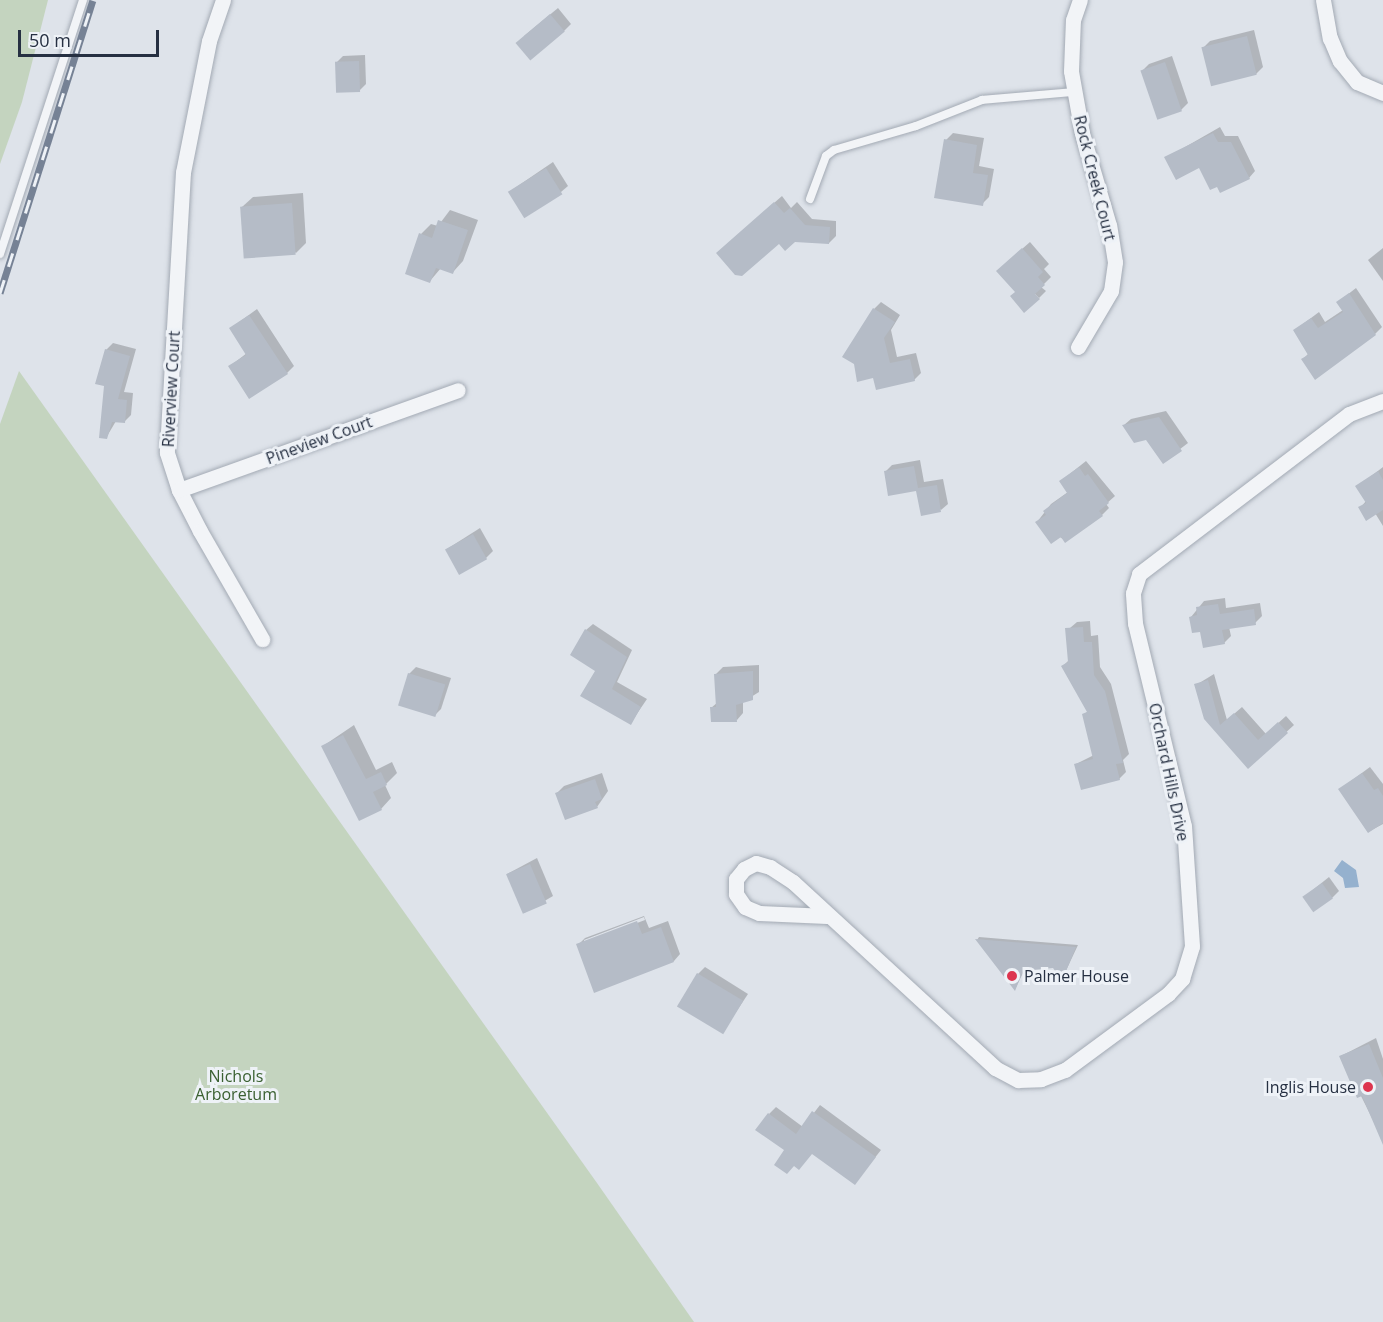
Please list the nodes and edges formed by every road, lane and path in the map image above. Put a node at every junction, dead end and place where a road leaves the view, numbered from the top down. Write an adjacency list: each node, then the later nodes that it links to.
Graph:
1 (83, 0): 8 (lane)
2 (223, 0): 12 (street, Riverview Court)
3 (1080, 0): 5 (street, Rock Creek Court)
4 (1323, 0): 6 (street)
5 (1074, 92): 7 (lane); 9 (street, Rock Creek Court)
6 (1383, 93)
7 (810, 199)
8 (0, 254)
9 (1078, 347)
10 (458, 390): 12 (street, Pineview Court)
11 (1383, 401): 14 (street, Orchard Hills Drive)
12 (179, 490): 13 (street, Riverview Court)
13 (262, 639)
14 (827, 916): 14 (street, Orchard Hills Drive)

